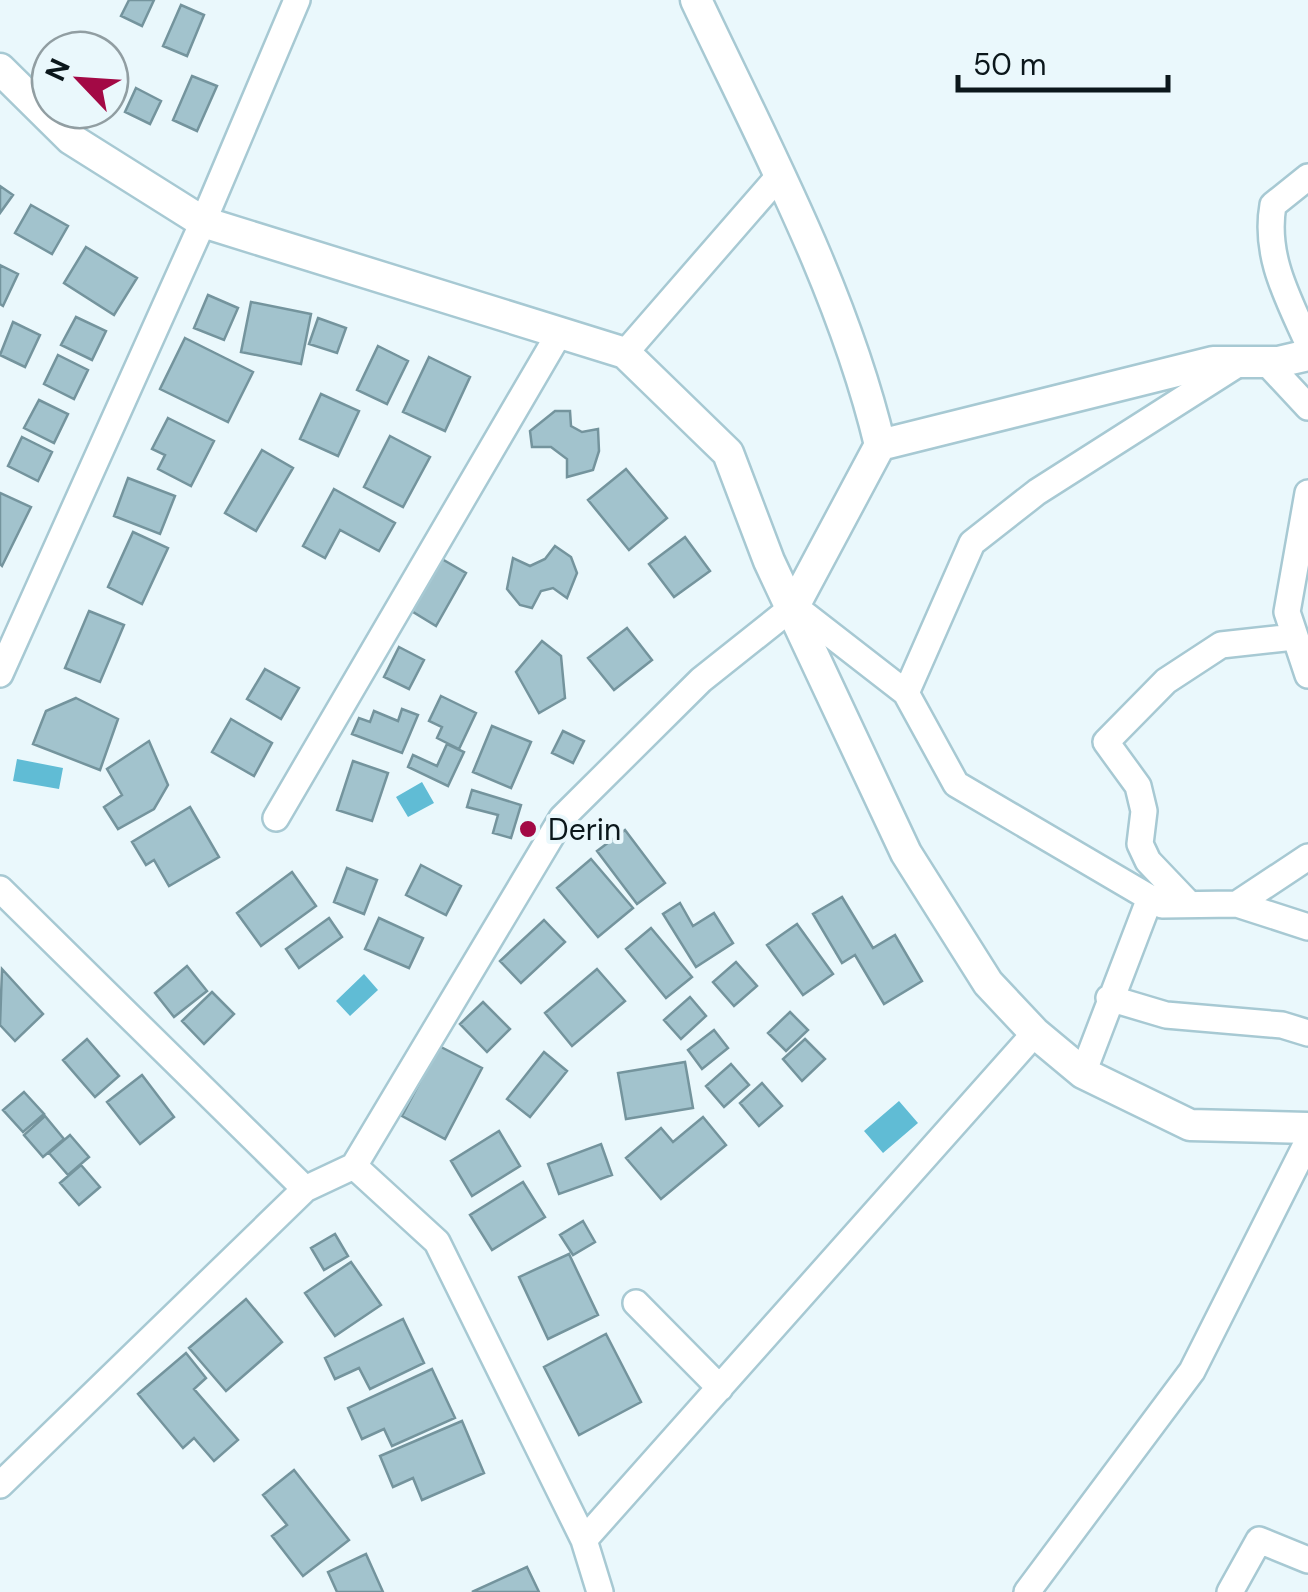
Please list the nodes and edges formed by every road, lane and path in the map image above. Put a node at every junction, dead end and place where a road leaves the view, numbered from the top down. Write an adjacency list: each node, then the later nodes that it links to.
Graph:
1 (297, 0): 6 (street)
2 (696, 0): 4 (street)
3 (0, 69): 6 (street)
4 (779, 176): 9 (street); 13 (street)
5 (1308, 177): 8 (street)
6 (203, 222): 7 (street); 17 (street)
7 (560, 332): 9 (street); 20 (street)
8 (1308, 342)
9 (625, 352): 15 (street)
10 (1308, 355): 11 (street)
11 (1254, 362): 12 (street); 13 (street); 19 (street)
12 (1308, 407)
13 (880, 445): 15 (street)
14 (1308, 493): 16 (street)
15 (794, 606): 19 (street); 28 (street); 33 (street)
16 (1294, 637): 18 (street); 24 (street)
17 (0, 674)
18 (1308, 675)
19 (906, 693): 23 (street)
20 (276, 818)
21 (1308, 856): 25 (street)
22 (0, 889): 34 (street)
23 (1150, 898): 24 (street); 27 (street)
24 (1189, 904): 25 (street)
25 (1238, 904): 26 (street)
26 (1308, 927)
27 (1108, 998): 29 (street); 30 (street)
28 (1035, 1033): 30 (street); 36 (street)
29 (1308, 1034)
30 (1083, 1073): 31 (street)
31 (1308, 1128)
32 (1308, 1142): 41 (street)
33 (354, 1166): 34 (street); 38 (street)
34 (306, 1189): 37 (street)
35 (636, 1303): 36 (street)
36 (720, 1388): 38 (street)
37 (0, 1485)
38 (584, 1540): 40 (street)
39 (1308, 1560): 42 (street)
40 (600, 1592)
41 (1026, 1592)
42 (1230, 1592)

